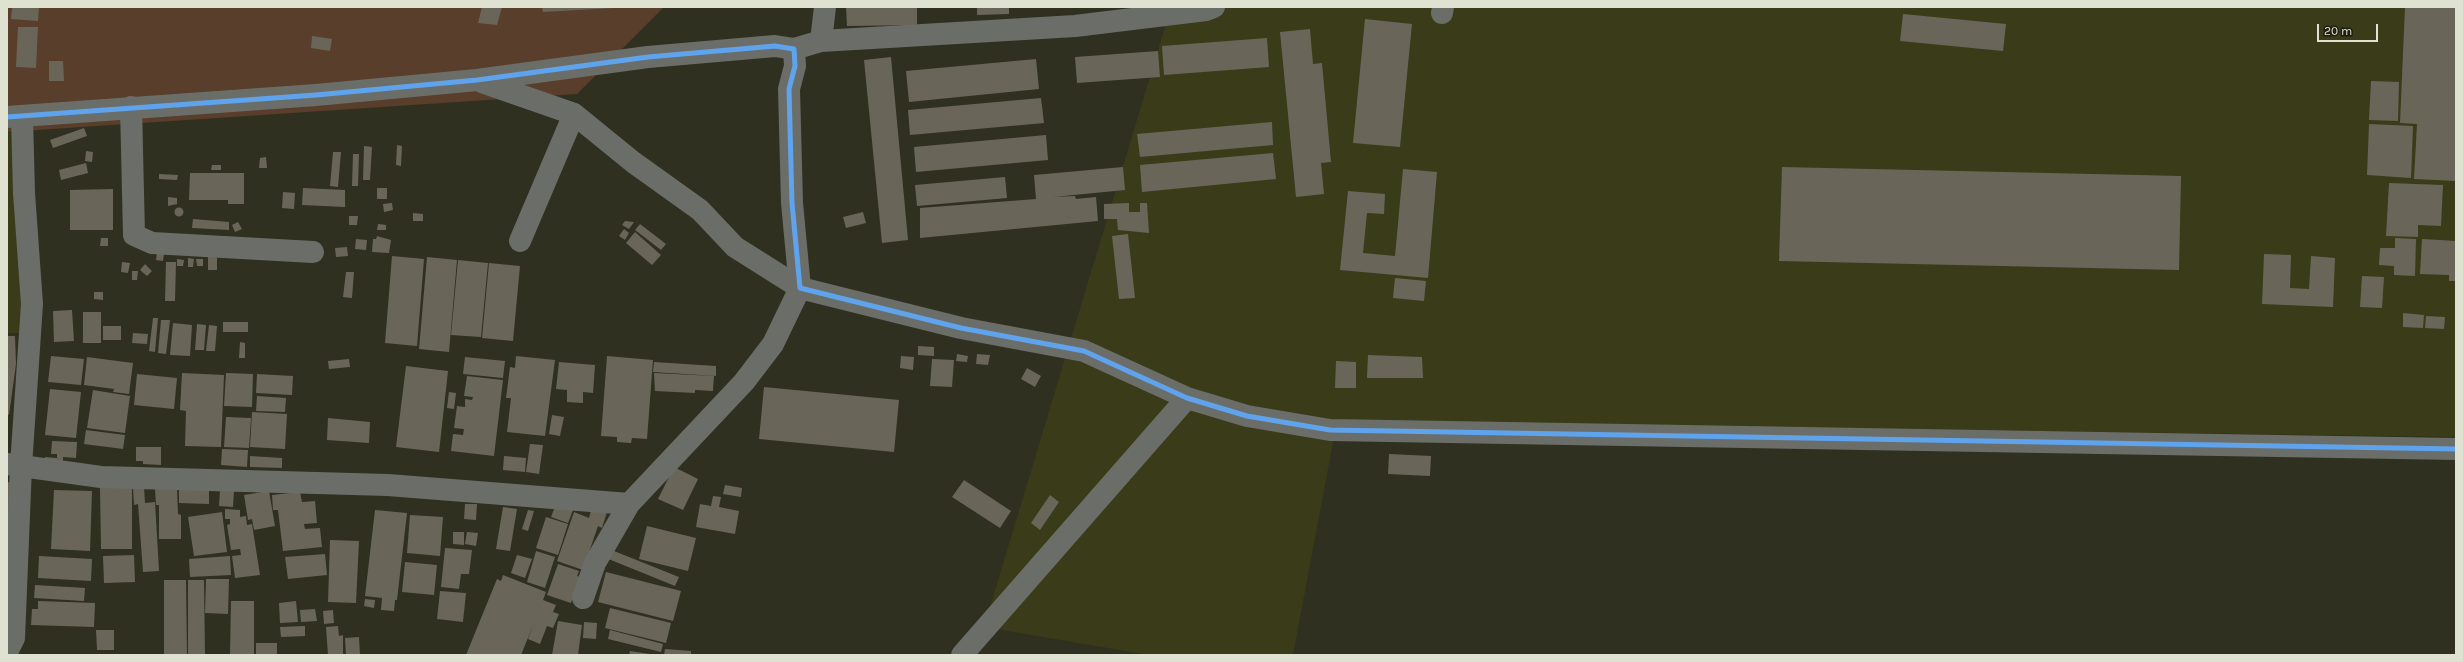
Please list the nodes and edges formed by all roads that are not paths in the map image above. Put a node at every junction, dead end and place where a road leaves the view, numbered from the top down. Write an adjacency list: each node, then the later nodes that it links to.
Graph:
1 (825, 7): 3 (street)
2 (1214, 7): 3 (street)
3 (821, 41): 4 (street)
4 (794, 49): 5 (street); 11 (street)
5 (477, 80): 6 (street); 7 (street)
6 (131, 107): 8 (street); 10 (street)
7 (574, 114): 9 (street); 11 (street)
8 (14, 116): 14 (street)
9 (520, 241)
10 (313, 252)
11 (800, 288): 12 (street); 15 (street)
12 (1187, 398): 13 (street); 18 (street)
13 (2456, 449)
14 (14, 465): 15 (street); 17 (street)
15 (629, 504): 16 (street)
16 (583, 598)
17 (7, 652)
18 (962, 655)

